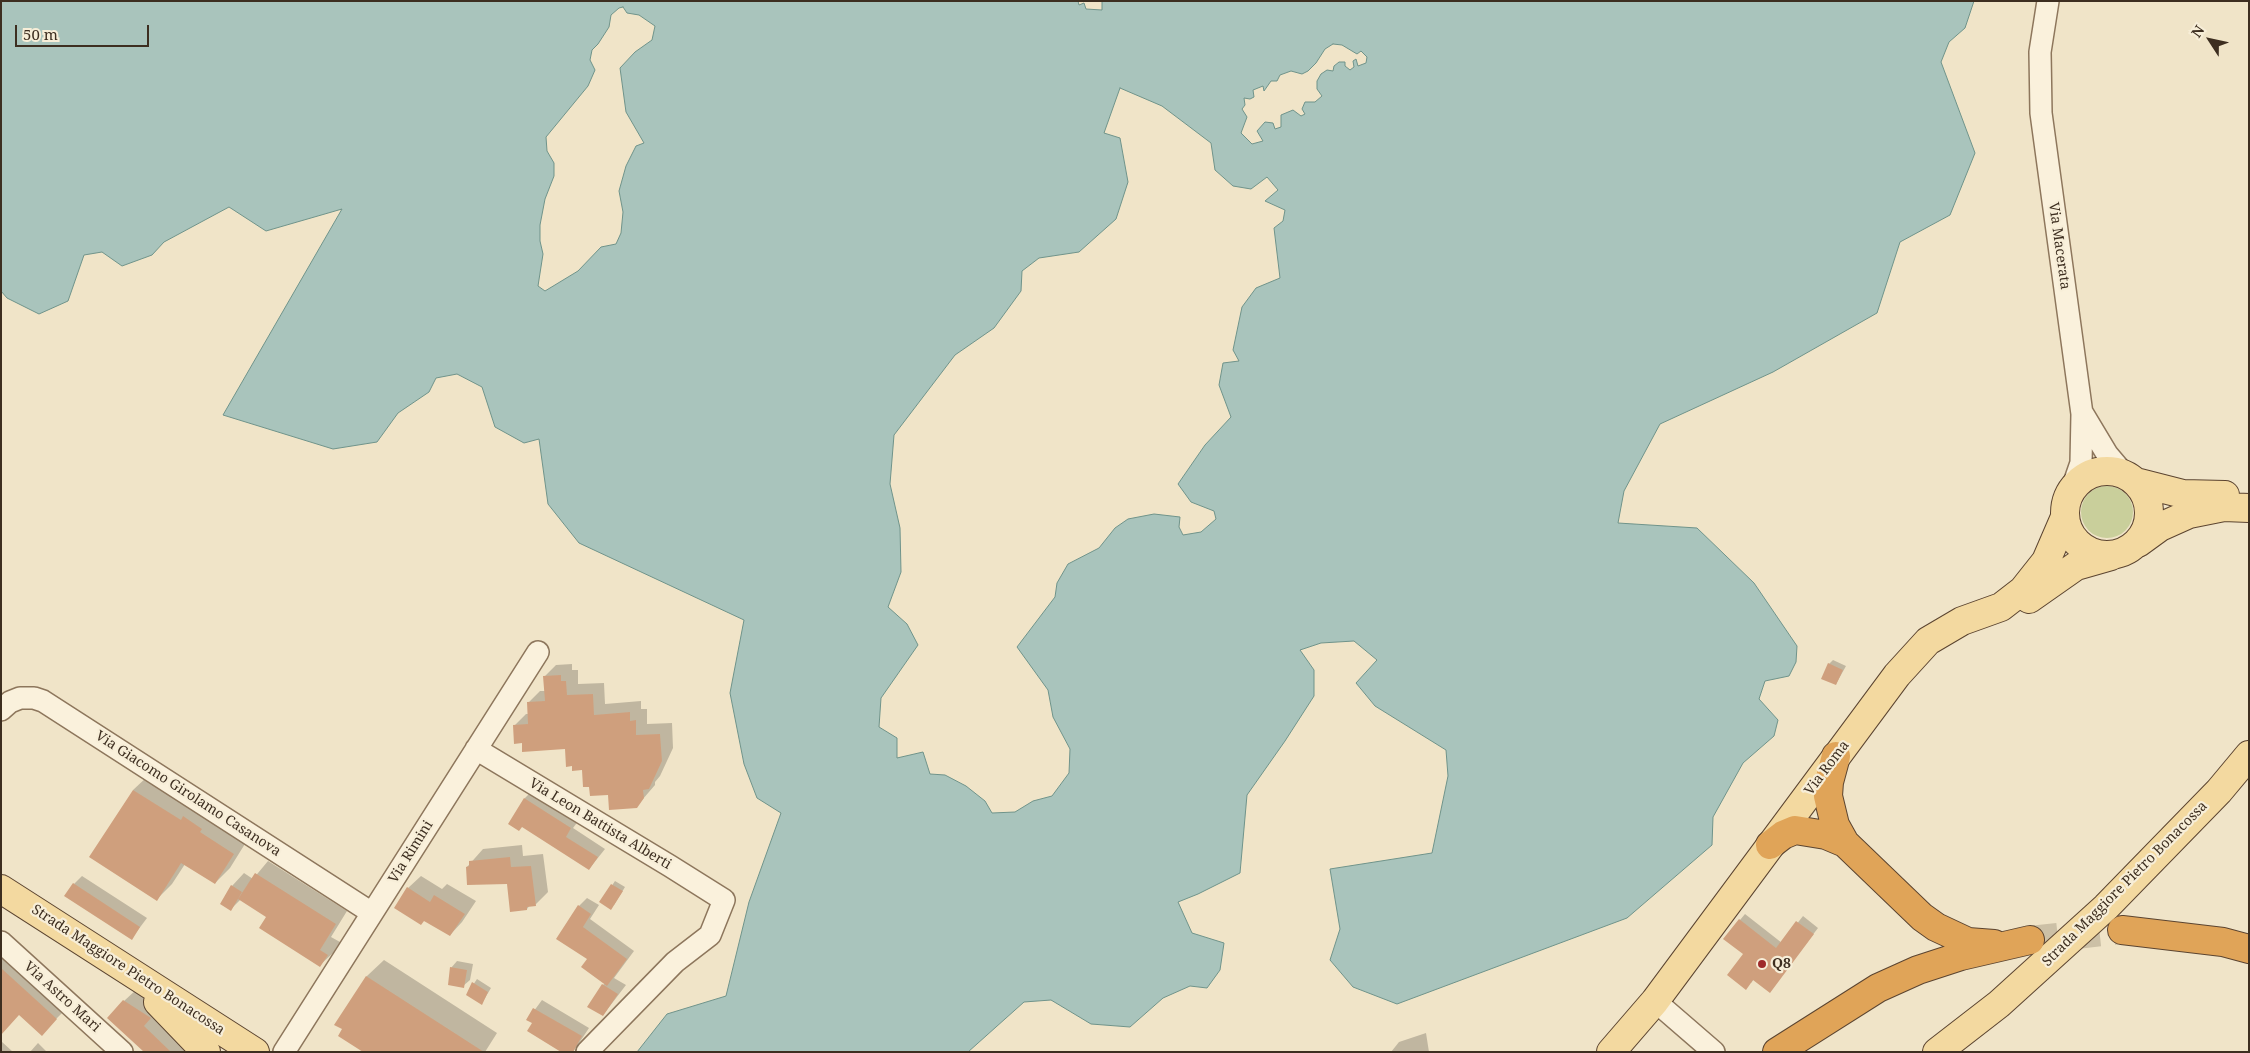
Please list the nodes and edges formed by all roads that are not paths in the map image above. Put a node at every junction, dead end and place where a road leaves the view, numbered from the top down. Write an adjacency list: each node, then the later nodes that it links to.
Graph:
1 (2048, 1): 2 (street, Via Macerata)
2 (2082, 414): 3 (street); 4 (street, Via Macerata)
3 (2130, 478): 4 (main road); 5 (main road); 8 (main road)
4 (2072, 489): 7 (main road)
5 (2249, 496)
6 (2249, 508): 8 (main road)
7 (2065, 517): 8 (main road); 9 (main road, Via Roma)
8 (2126, 549): 9 (main road)
9 (2001, 607): 13 (main road, Via Roma)
10 (538, 652): 12 (street, Via Rimini)
11 (1, 710): 20 (street, Via Giacomo Girolamo Casanova)
12 (476, 749): 20 (street, Via Rimini); 30 (street, Via Leon Battista Alberti)
13 (1836, 756): 17 (highway); 18 (main road, Via Roma)
14 (2249, 756): 16 (main road, Strada Maggiore Pietro Bonacossa)
15 (2249, 767): 16 (main road, Strada Maggiore Pietro Bonacossa)
16 (2219, 791): 34 (main road, Strada Maggiore Pietro Bonacossa)
17 (1845, 844): 18 (highway); 33 (highway)
18 (1770, 845): 25 (main road, Via Roma)
19 (1, 889): 24 (main road, Strada Maggiore Pietro Bonacossa)
20 (372, 913): 29 (street, Via Rimini)
21 (2122, 930): 23 (highway)
22 (1, 942): 26 (street, Via Astro Mari)
23 (2249, 949)
24 (128, 970): 27 (main road); 28 (main road, Strada Maggiore Pietro Bonacossa)
25 (1655, 1001): 31 (main road, Via Roma); 32 (street)
26 (122, 1052)
27 (206, 1052)
28 (255, 1052)
29 (284, 1052)
30 (587, 1052)
31 (1611, 1052)
32 (1714, 1052)
33 (1777, 1052)
34 (1937, 1052)

